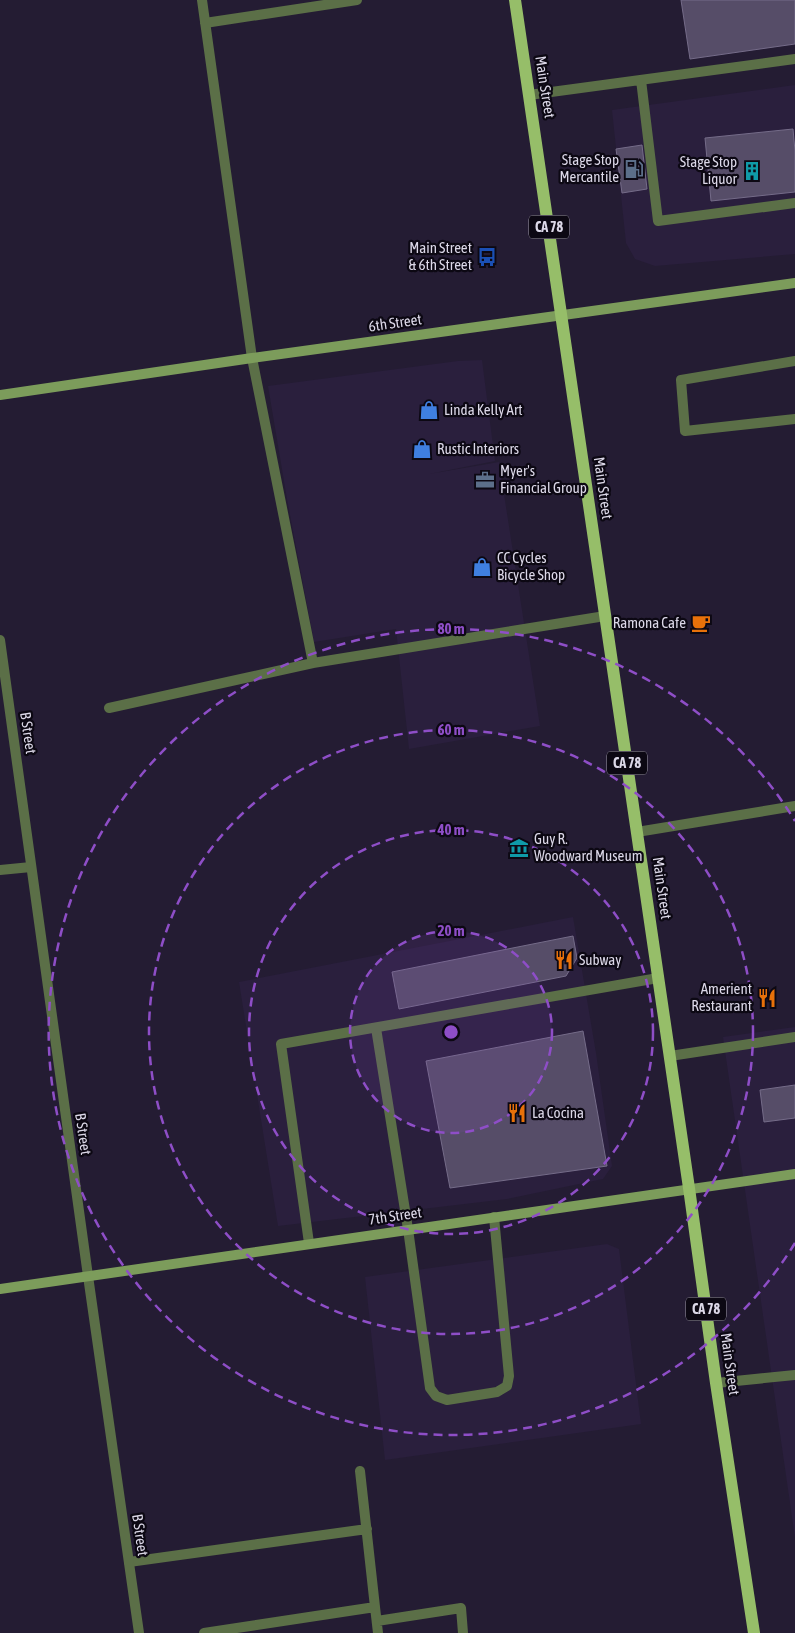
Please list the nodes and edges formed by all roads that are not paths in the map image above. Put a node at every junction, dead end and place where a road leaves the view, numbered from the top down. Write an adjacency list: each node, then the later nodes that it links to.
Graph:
1 (202, 0): 4 (street)
2 (357, 0): 4 (street)
3 (518, 1): 7 (main road, Main Street / CA 78)
4 (205, 23): 11 (street)
5 (795, 59): 6 (street)
6 (641, 80): 7 (street); 8 (street)
7 (529, 95): 10 (main road, Main Street / CA 78)
8 (795, 203)
9 (795, 283): 10 (street, 6th Street)
10 (562, 315): 11 (street, 6th Street); 15 (main road, Main Street / CA 78)
11 (252, 358): 13 (street, 6th Street); 17 (street)
12 (795, 361): 14 (street)
13 (0, 395)
14 (795, 418)
15 (605, 616): 17 (street); 20 (main road, Main Street / CA 78)
16 (0, 640): 21 (street, B Street)
17 (313, 662): 18 (street)
18 (109, 708)
19 (795, 806): 20 (street)
20 (637, 832): 23 (main road, Main Street / CA 78)
21 (31, 867): 22 (street); 32 (street, B Street)
22 (0, 870)
23 (658, 978): 24 (street); 26 (main road, Main Street / CA 78)
24 (376, 1028): 30 (street); 31 (street)
25 (795, 1037): 26 (street)
26 (670, 1056): 28 (main road, Main Street / CA 78)
27 (795, 1174): 28 (street, 7th Street)
28 (689, 1188): 29 (street, 7th Street); 35 (main road, Main Street / CA 78)
29 (494, 1217): 30 (street, 7th Street); 30 (street)
30 (408, 1229): 31 (street, 7th Street)
31 (308, 1243): 32 (street, 7th Street)
32 (88, 1276): 33 (street, 7th Street); 38 (street, B Street)
33 (0, 1289)
34 (795, 1375): 35 (street)
35 (716, 1383): 45 (main road, Main Street / CA 78)
36 (360, 1471): 37 (street)
37 (366, 1529): 38 (street); 39 (street)
38 (129, 1562): 41 (street, B Street)
39 (376, 1606): 40 (street); 42 (street)
40 (377, 1621): 43 (street); 44 (street)
41 (139, 1633)
42 (204, 1633)
43 (378, 1633)
44 (464, 1633)
45 (754, 1633)

